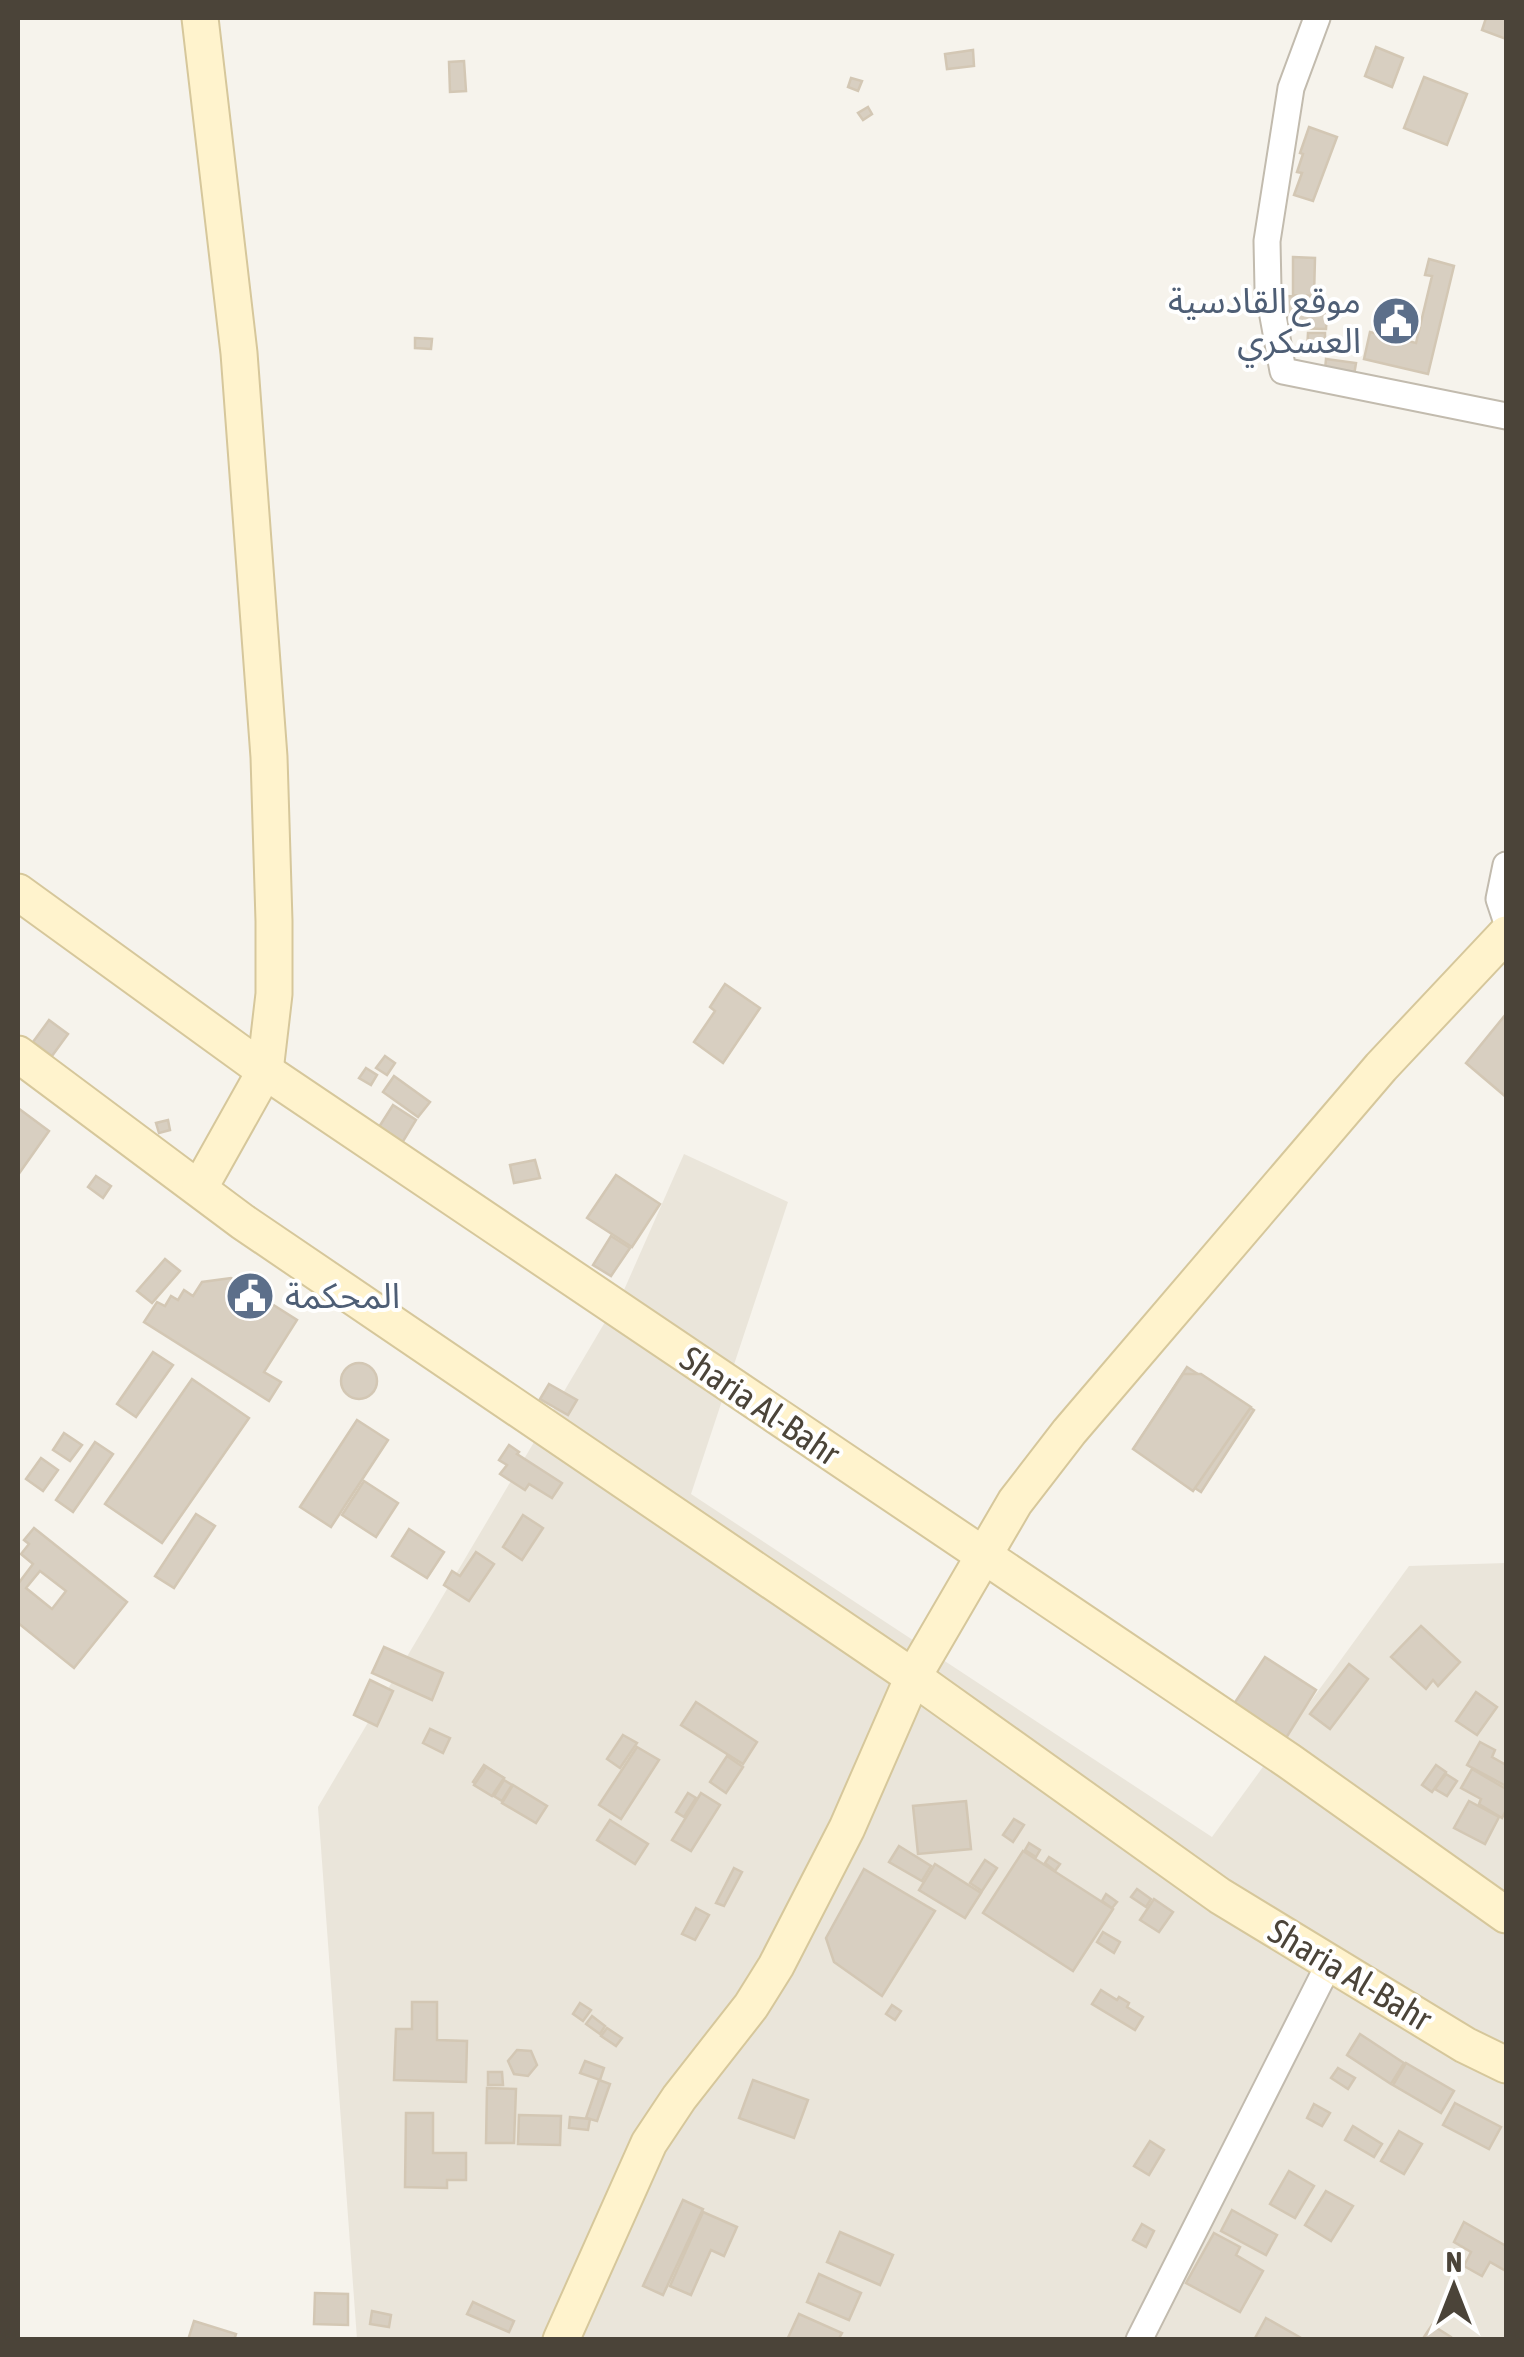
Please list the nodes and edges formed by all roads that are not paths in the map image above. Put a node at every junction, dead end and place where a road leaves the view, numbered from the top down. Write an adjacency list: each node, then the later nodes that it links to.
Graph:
1 (200, 18): 9 (main road)
2 (1317, 18): 3 (street)
3 (1506, 416)
4 (1506, 865): 6 (street)
5 (18, 892): 9 (main road, Sharia Al-Bahr)
6 (1506, 920)
7 (1506, 934): 11 (main road)
8 (18, 1054): 10 (main road, Sharia Al-Bahr)
9 (265, 1071): 10 (main road); 11 (main road, Sharia Al-Bahr)
10 (200, 1187): 12 (main road, Sharia Al-Bahr)
11 (981, 1557): 12 (main road); 13 (main road, Sharia Al-Bahr)
12 (913, 1677): 14 (main road, Sharia Al-Bahr); 16 (main road)
13 (1506, 1915)
14 (1330, 1962): 15 (main road, Sharia Al-Bahr); 17 (street)
15 (1506, 2065)
16 (561, 2340)
17 (1138, 2340)

